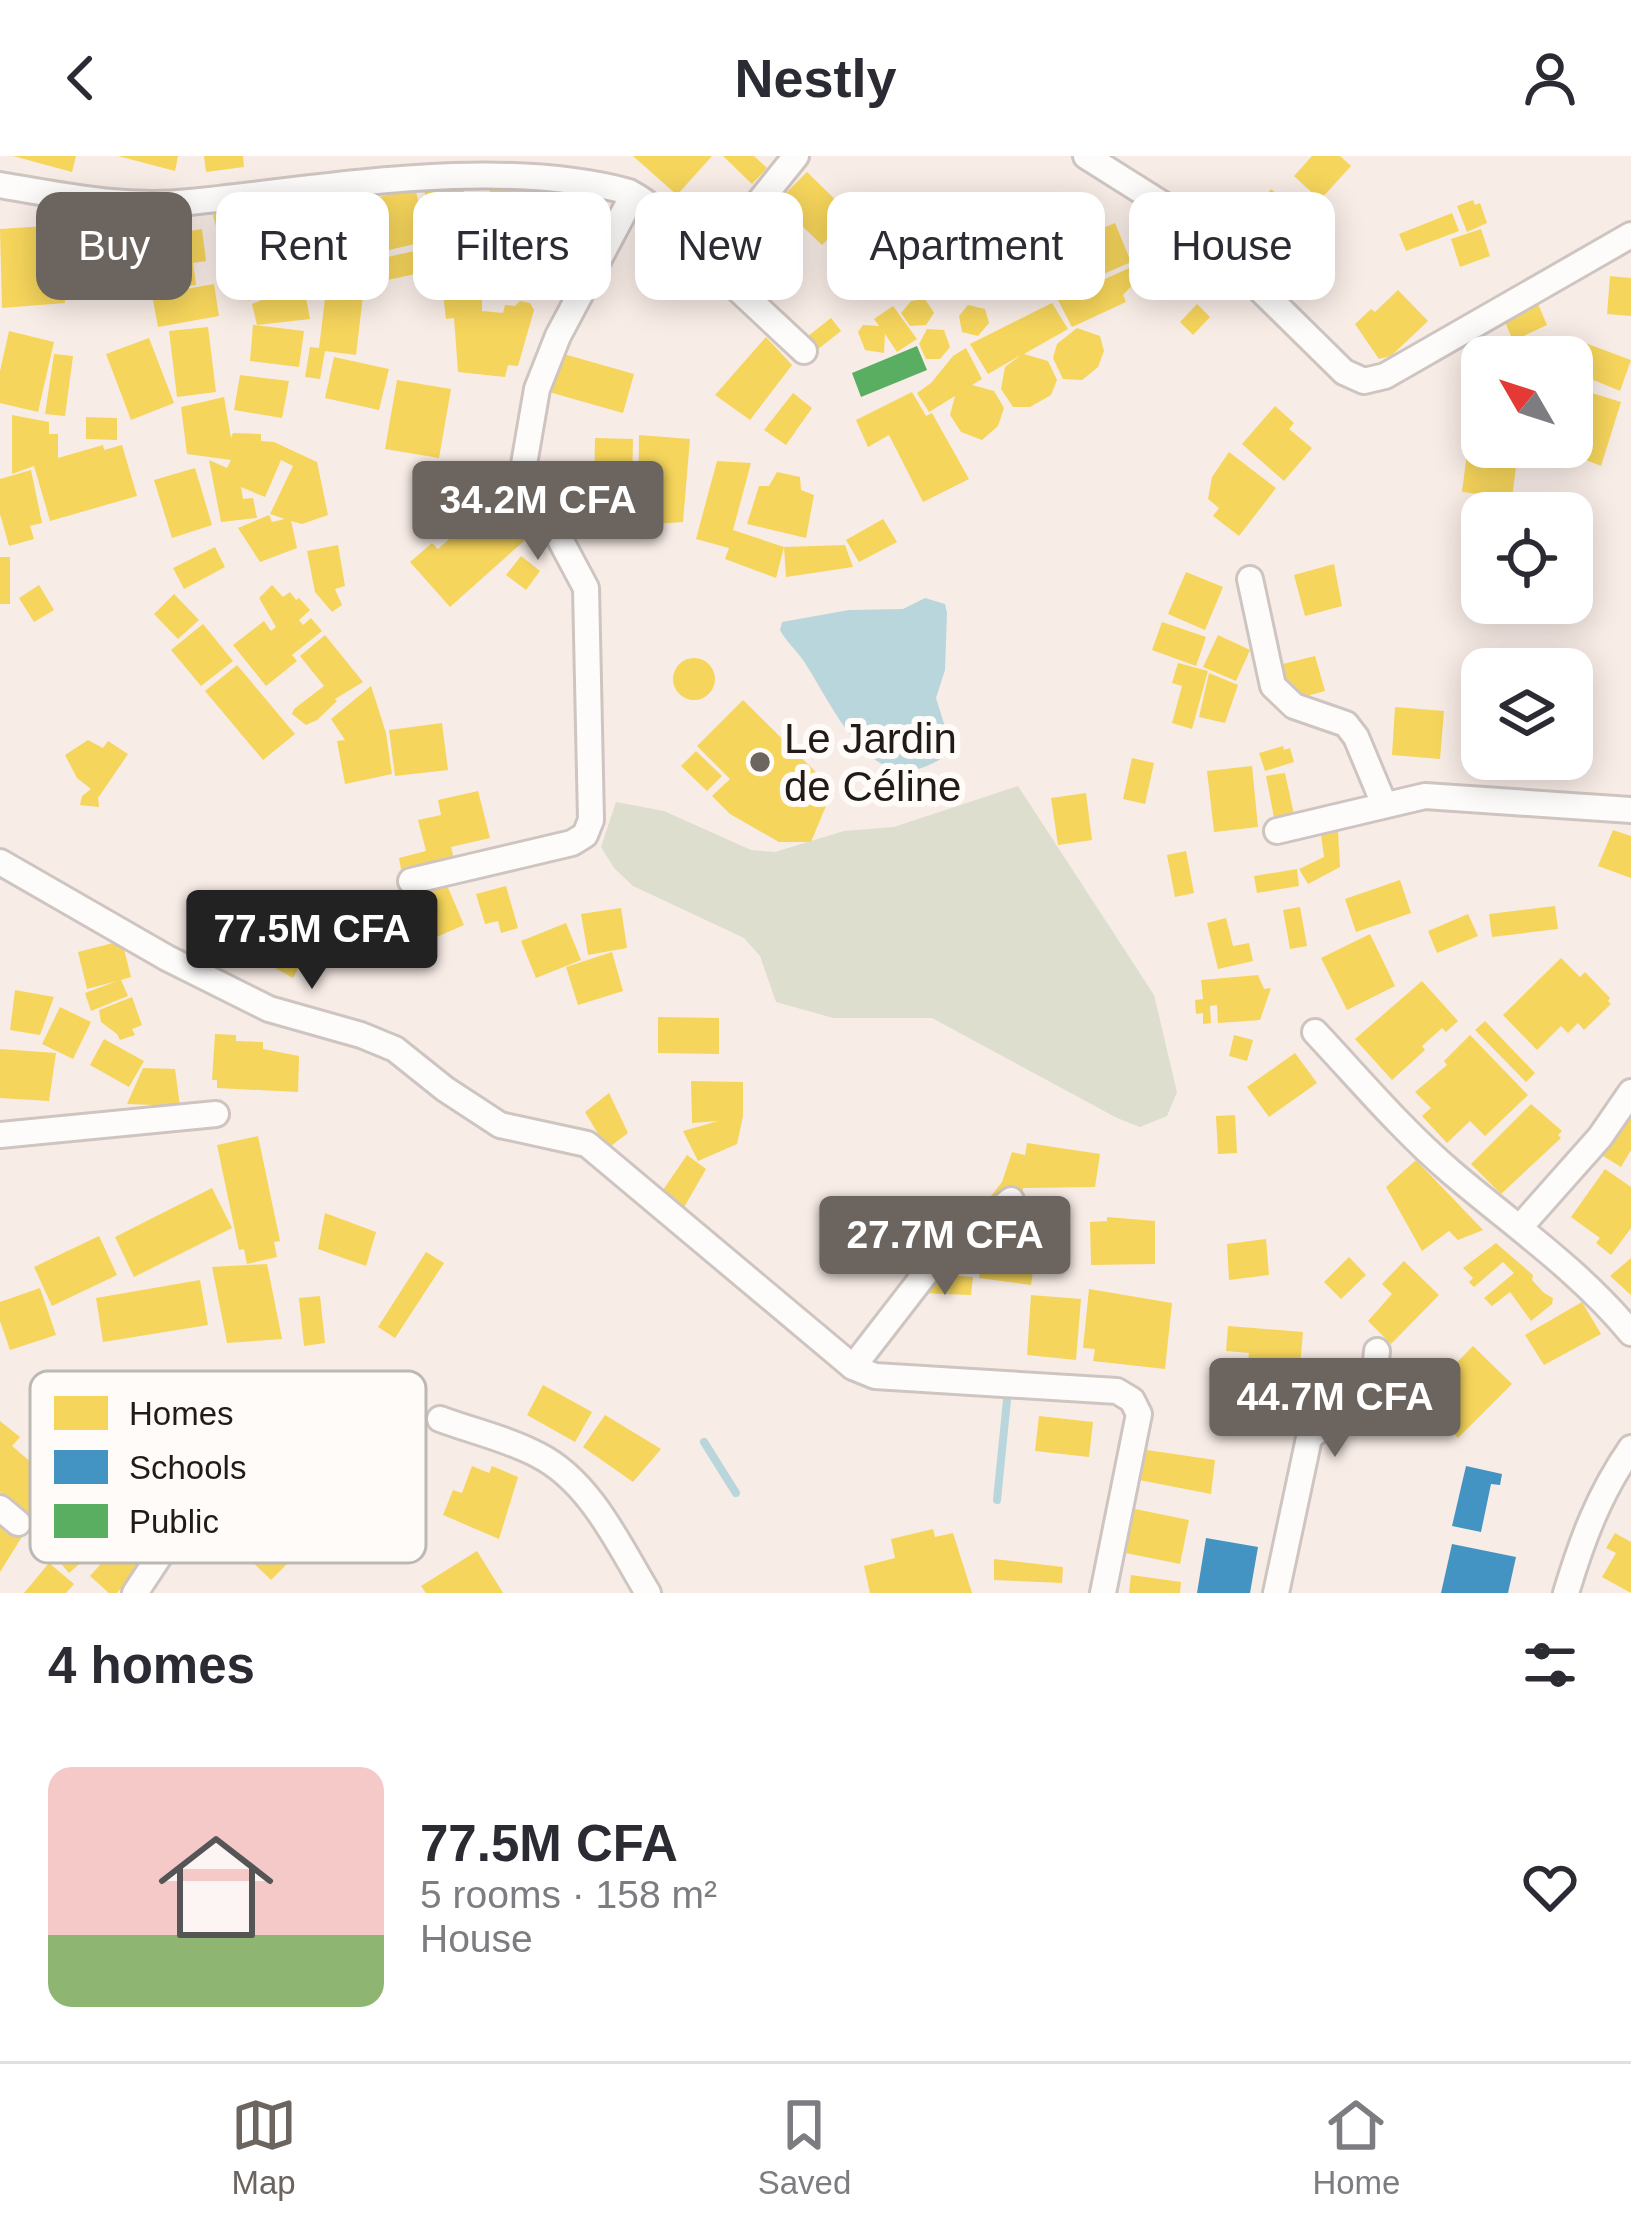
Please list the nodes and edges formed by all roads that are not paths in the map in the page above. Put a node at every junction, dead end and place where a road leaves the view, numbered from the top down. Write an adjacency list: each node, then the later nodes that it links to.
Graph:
1 (796, 156): 4 (street)
2 (1086, 156): 6 (street)
3 (0, 185): 5 (street)
4 (767, 192)
5 (633, 195): 14 (street)
6 (1631, 235)
7 (750, 300): 8 (street)
8 (804, 351)
9 (1250, 578): 10 (street)
10 (1384, 804): 11 (street); 12 (street)
11 (1631, 810)
12 (1277, 832)
13 (0, 862): 23 (street)
14 (411, 880)
15 (1315, 1032): 20 (street)
16 (1631, 1092): 20 (street)
17 (216, 1114): 18 (street)
18 (0, 1135)
19 (1010, 1200): 23 (street)
20 (1521, 1226): 21 (street)
21 (1631, 1334)
22 (1377, 1351): 30 (street)
23 (854, 1366): 29 (street)
24 (440, 1419): 28 (street)
25 (1631, 1449): 31 (street)
26 (155, 1563): 27 (street)
27 (135, 1593)
28 (648, 1593)
29 (1103, 1593)
30 (1276, 1593)
31 (1566, 1593)

